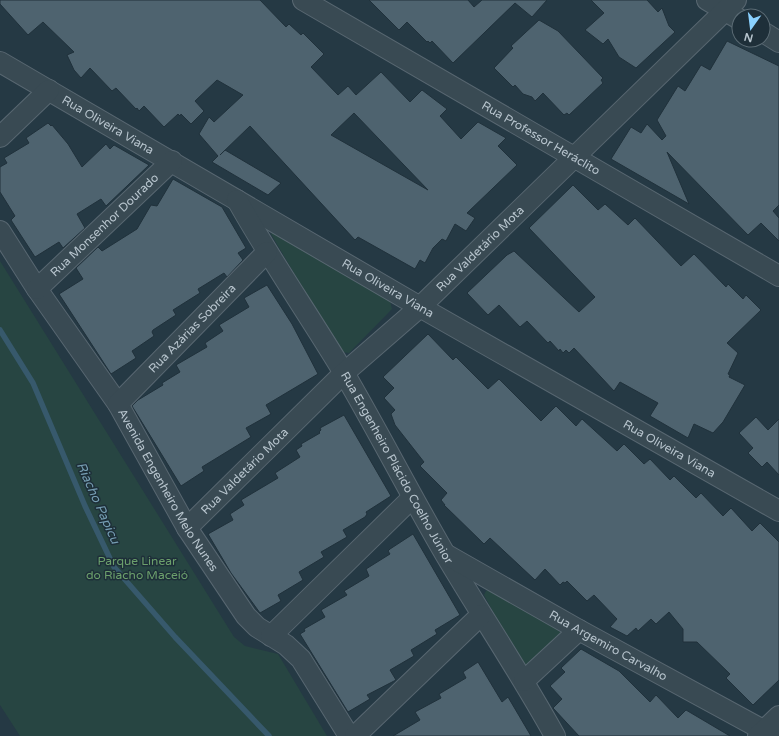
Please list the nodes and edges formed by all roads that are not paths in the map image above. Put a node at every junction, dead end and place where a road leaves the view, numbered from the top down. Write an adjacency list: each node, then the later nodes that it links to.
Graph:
1 (303, 0): 8 (street, Rua Professor Heráclito)
2 (707, 0): 3 (street)
3 (731, 9)
4 (731, 12): 8 (street, Rua Valdetário Mota)
5 (0, 62): 6 (street, Rua Oliveira Viana)
6 (49, 90): 7 (street); 9 (street, Rua Oliveira Viana)
7 (0, 137)
8 (574, 157): 13 (street, Rua Professor Heráclito); 15 (street, Rua Valdetário Mota)
9 (172, 160): 10 (street, Rua Oliveira Viana); 14 (street, Rua Monsenhor Dourado)
10 (237, 200): 12 (street, Rua Engenheiro Plácido Coelho Júnior); 15 (street, Rua Oliveira Viana)
11 (0, 231): 14 (street, Avenida Engenheiro Melo Nunes)
12 (267, 252): 16 (street, Rua Engenheiro Plácido Coelho Júnior); 17 (street, Rua Azárias Sobreira)
13 (779, 276)
14 (37, 289): 17 (street, Avenida Engenheiro Melo Nunes)
15 (420, 307): 16 (street, Rua Valdetário Mota); 19 (street, Rua Oliveira Viana)
16 (344, 373): 18 (street, Rua Engenheiro Plácido Coelho Júnior); 20 (street, Rua Valdetário Mota)
17 (118, 404): 20 (street, Avenida Engenheiro Melo Nunes)
18 (412, 498): 21 (street, Rua Engenheiro Plácido Coelho Júnior); 24 (street)
19 (779, 511)
20 (187, 528): 24 (street, Avenida Engenheiro Melo Nunes)
21 (445, 554): 22 (street, Rua Engenheiro Plácido Coelho Júnior); 23 (street, Rua Argemiro Carvalho)
22 (481, 615): 25 (street, Rua Engenheiro Plácido Coelho Júnior); 29 (street)
23 (579, 630): 25 (street); 27 (street, Rua Argemiro Carvalho)
24 (271, 636): 28 (street, Avenida Engenheiro Melo Nunes)
25 (524, 681): 30 (street, Rua Engenheiro Plácido Coelho Júnior)
26 (779, 716): 27 (street)
27 (765, 734)
28 (349, 736)
29 (355, 736)
30 (555, 736)

